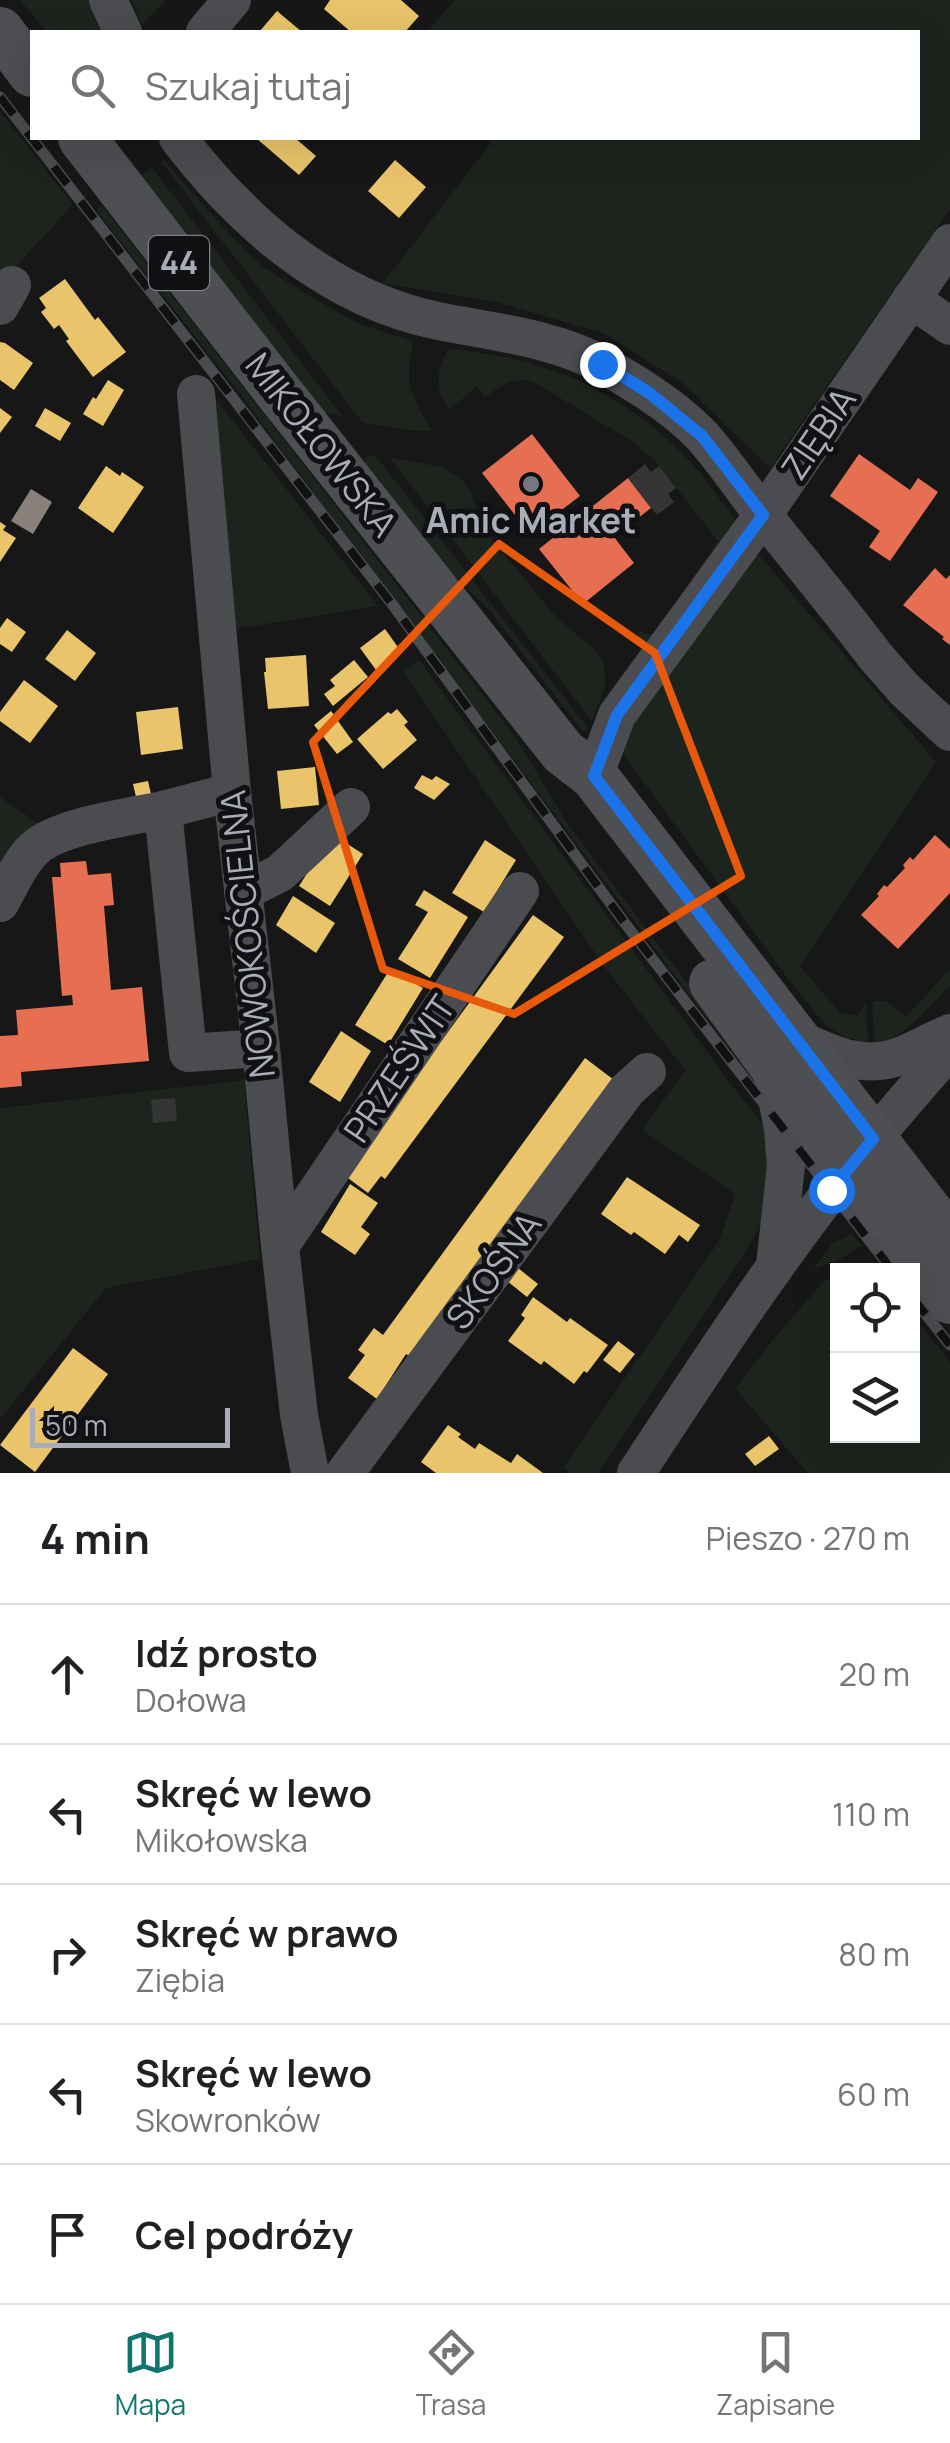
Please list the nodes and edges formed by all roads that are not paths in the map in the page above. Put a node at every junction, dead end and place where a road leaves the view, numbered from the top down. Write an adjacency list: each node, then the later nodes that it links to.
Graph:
1 (108, 0): 3 (street)
2 (232, 0): 4 (street)
3 (122, 30)
4 (207, 30)
5 (0, 31): 6 (main road)
6 (30, 70)
7 (84, 140): 15 (main road, MIKOŁOWSKA / 44)
8 (185, 146): 13 (street)
9 (950, 243): 10 (street, ZIĘBIA)
10 (911, 299): 11 (street); 13 (street, ZIĘBIA)
11 (950, 326)
12 (196, 394): 16 (street, NOWOKOŚCIELNA)
13 (763, 515): 14 (street); 15 (street, ZIĘBIA)
14 (950, 732)
15 (579, 764): 24 (main road, MIKOŁOWSKA / 44)
16 (232, 792): 18 (street); 20 (street, NOWOKOŚCIELNA)
17 (351, 807): 20 (street)
18 (163, 810): 21 (street); 23 (street)
19 (520, 891): 29 (street, PRZEŚWIT)
20 (243, 892): 23 (street, NOWOKOŚCIELNA)
21 (0, 904)
22 (950, 1033): 24 (street)
23 (262, 1048): 29 (street, NOWOKOŚCIELNA)
24 (782, 1049): 27 (main road, MIKOŁOWSKA / 44); 30 (street)
25 (950, 1049): 27 (street)
26 (647, 1072): 33 (street, SKOŚNA)
27 (860, 1154): 28 (main road, MIKOŁOWSKA / 44); 30 (street); 31 (main road, MIKOŁOWSKA / 44)
28 (950, 1239)
29 (280, 1246): 32 (street, NOWOKOŚCIELNA)
30 (774, 1267): 34 (street)
31 (950, 1300)
32 (310, 1473)
33 (345, 1473)
34 (636, 1473)

